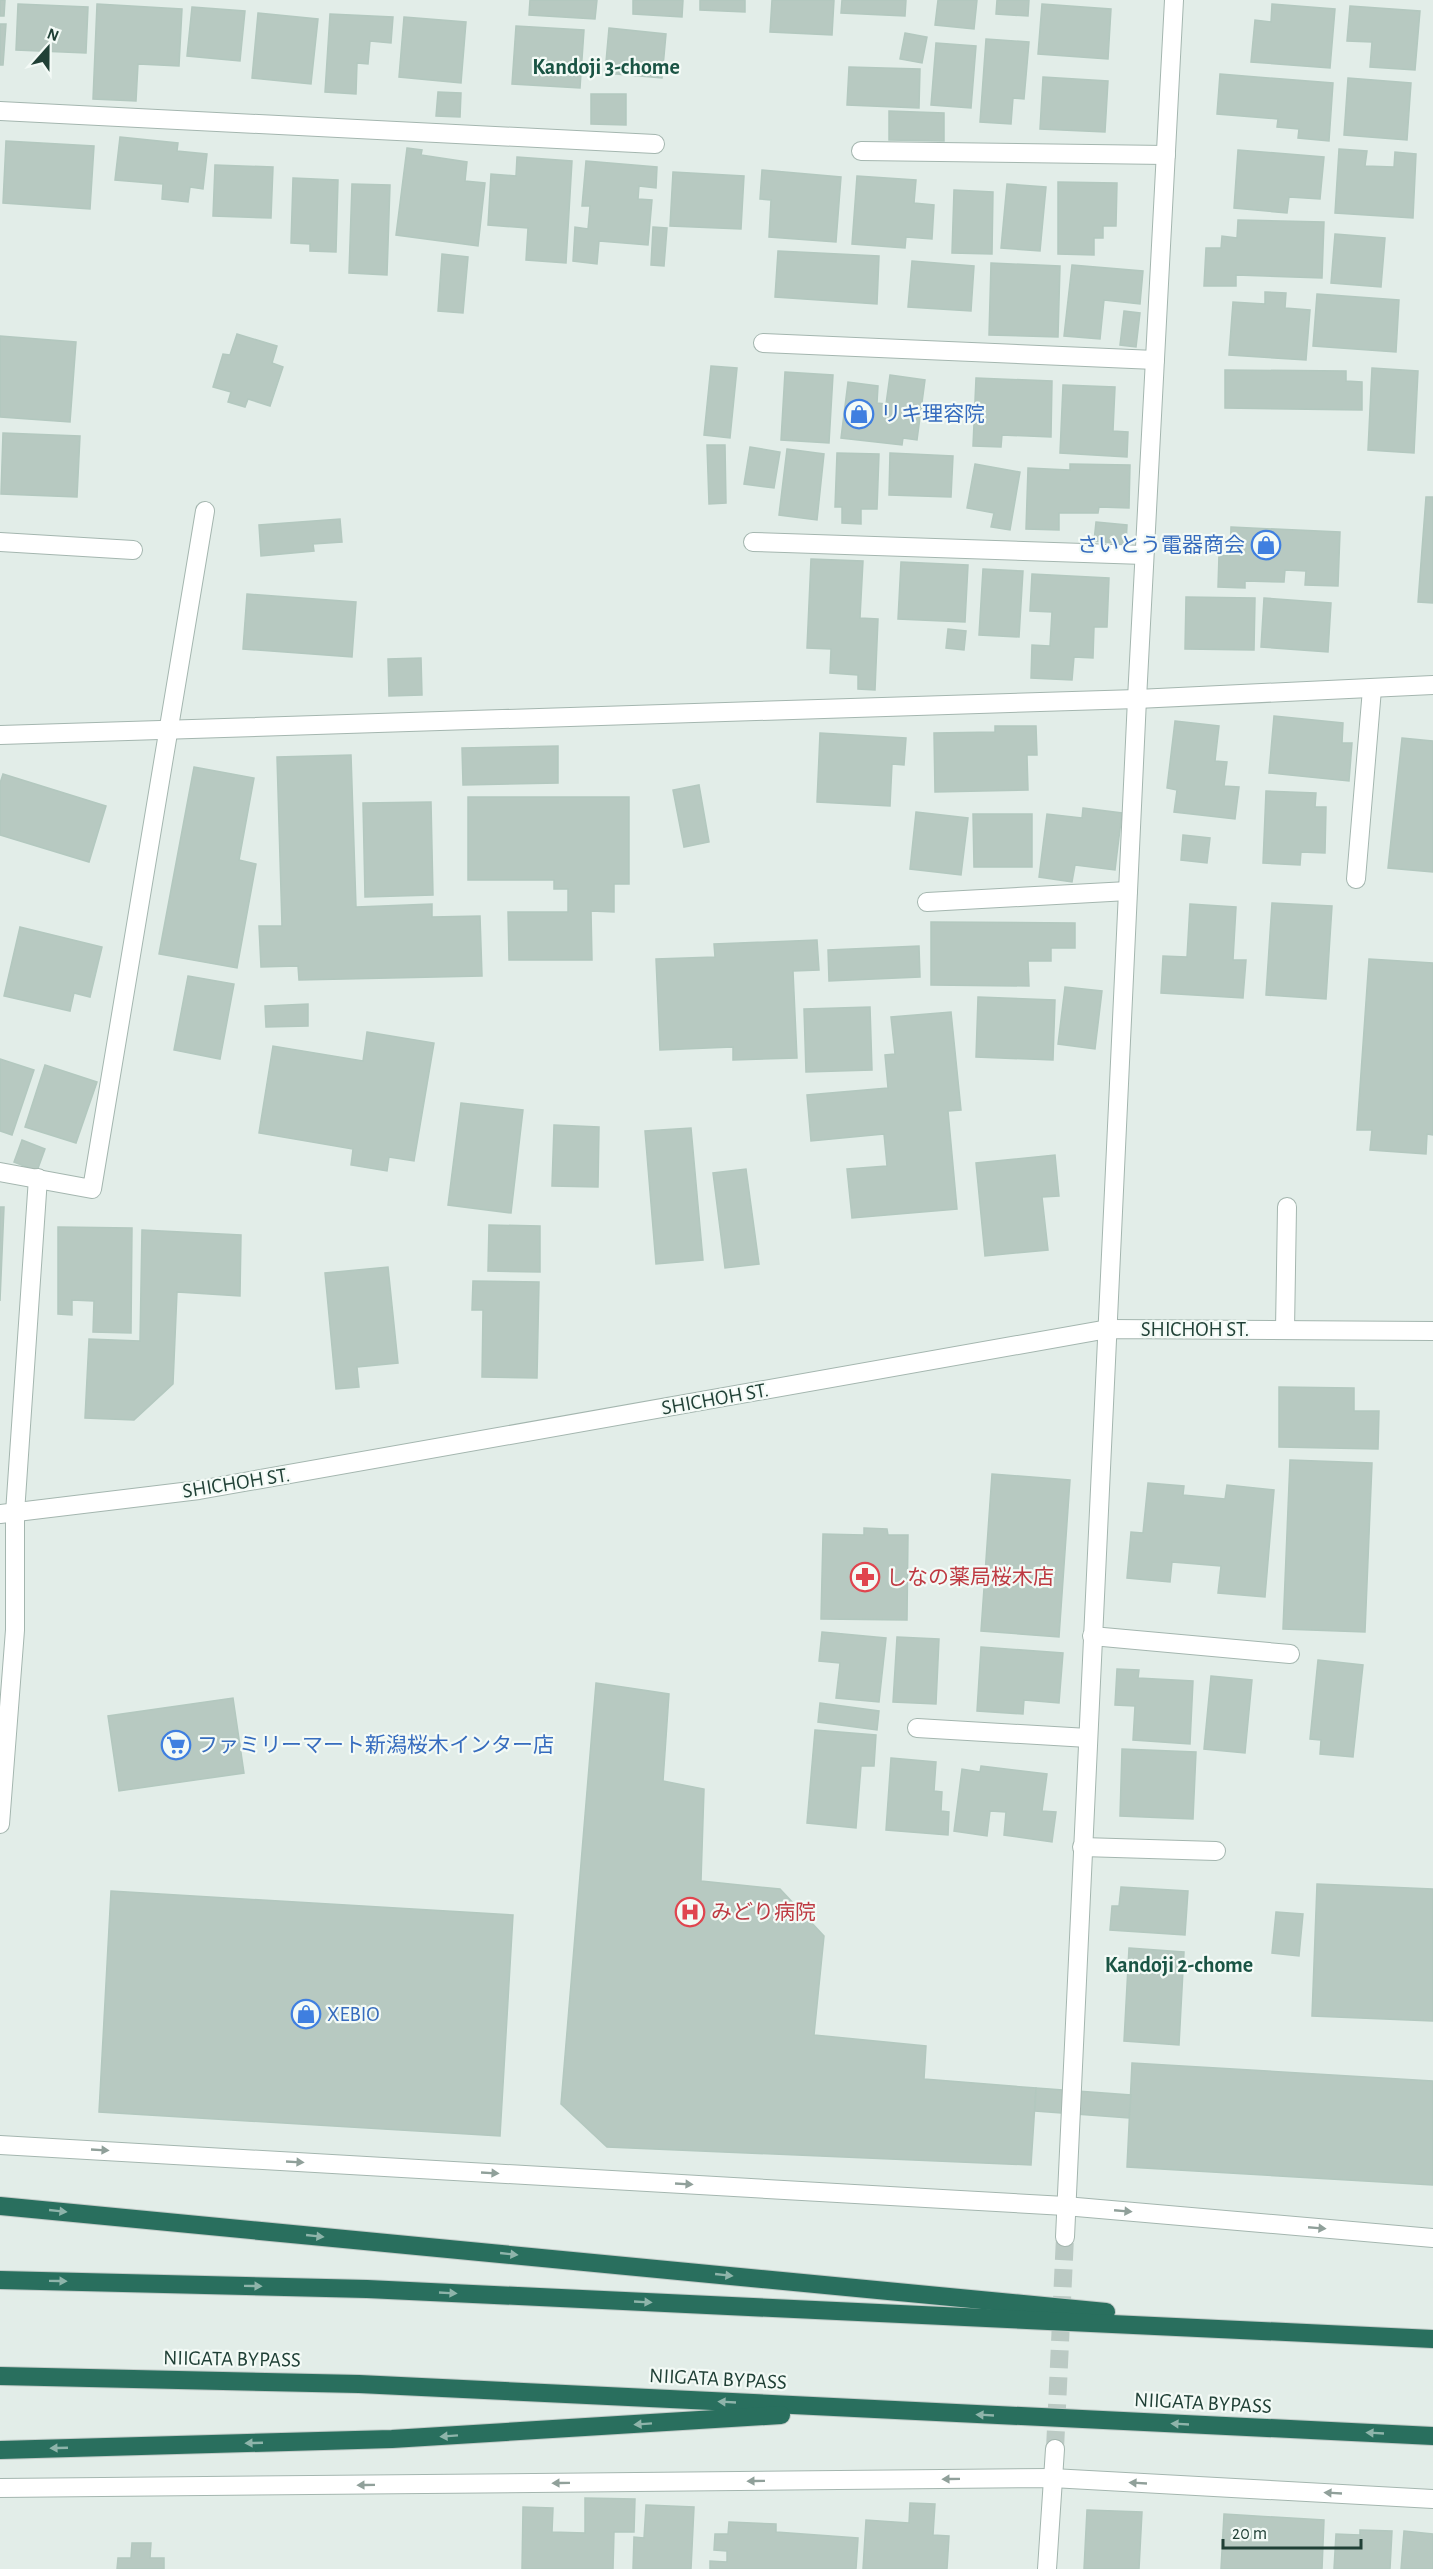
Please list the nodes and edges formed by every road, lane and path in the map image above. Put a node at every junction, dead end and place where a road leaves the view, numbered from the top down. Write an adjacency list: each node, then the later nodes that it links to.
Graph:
1 (1174, 0): 5 (street)
2 (0, 111): 3 (street)
3 (655, 144)
4 (861, 151): 5 (street)
5 (1166, 155): 7 (street)
6 (763, 343): 7 (street)
7 (1155, 360): 12 (street)
8 (205, 511): 16 (street)
9 (0, 542): 11 (street)
10 (753, 542): 12 (street)
11 (133, 550)
12 (1144, 555): 15 (street)
13 (1433, 685): 14 (street)
14 (1372, 689): 15 (street); 18 (street)
15 (1137, 699): 16 (street); 19 (street)
16 (169, 729): 17 (street); 22 (street)
17 (0, 735)
18 (1356, 879)
19 (1128, 891): 20 (street); 24 (street)
20 (927, 902)
21 (0, 1173): 22 (street)
22 (38, 1178): 27 (street)
23 (1287, 1208): 25 (street)
24 (1108, 1329): 25 (street, SHICHOH ST.); 27 (street, SHICHOH ST.); 28 (street)
25 (1284, 1330): 26 (street, SHICHOH ST.)
26 (1433, 1331)
27 (8, 1513): 32 (street)
28 (1092, 1636): 29 (street); 31 (street)
29 (1290, 1654)
30 (916, 1728): 31 (street)
31 (1088, 1738): 33 (street)
32 (0, 1824)
33 (1082, 1847): 34 (street); 37 (street)
34 (1216, 1851)
35 (0, 2145): 37 (street, one-way to 37)
36 (0, 2206): 41 (highway, one-way to 41)
37 (1065, 2206): 38 (street); 39 (street, one-way to 39)
38 (1065, 2237)
39 (1433, 2238)
40 (0, 2280): 41 (highway, one-way to 41)
41 (1335, 2334): 42 (highway)
42 (1433, 2339)
43 (0, 2376): 44 (highway, NIIGATA BYPASS, one-way to 43)
44 (869, 2409): 45 (highway, NIIGATA BYPASS, one-way to 44); 47 (highway, one-way to 47)
45 (1433, 2436)
46 (1055, 2449): 48 (street)
47 (0, 2450)
48 (1052, 2478): 49 (street, one-way to 49); 50 (street, one-way to 48); 51 (street)
49 (0, 2488)
50 (1433, 2499)
51 (1047, 2569)

